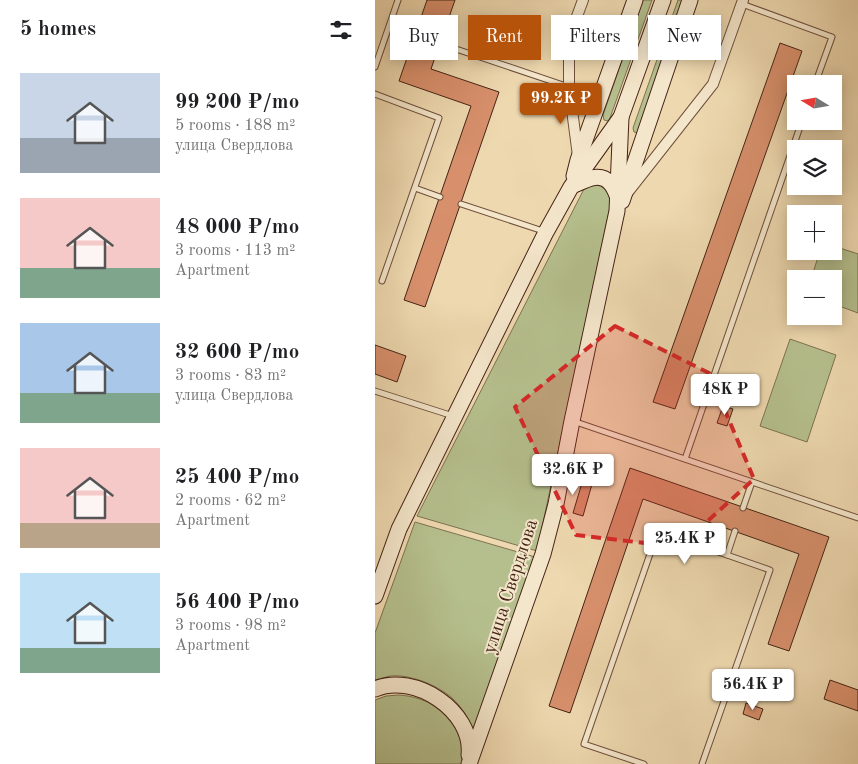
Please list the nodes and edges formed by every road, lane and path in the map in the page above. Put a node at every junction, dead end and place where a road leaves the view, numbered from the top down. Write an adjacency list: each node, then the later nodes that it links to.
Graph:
1 (398, 0): 8 (lane)
2 (583, 0): 10 (street)
3 (635, 0): 14 (main road, улица Свердлова)
4 (663, 0): 12 (main road, улица Свердлова)
5 (690, 0): 18 (main road, улица Свердлова)
6 (742, 2): 9 (lane); 18 (street)
7 (458, 49): 10 (lane)
8 (375, 67)
9 (818, 75)
10 (569, 87): 14 (street)
11 (375, 94): 16 (lane)
12 (621, 117): 15 (main road, улица Свердлова); 18 (main road, улица Свердлова)
13 (799, 130): 25 (lane)
14 (578, 160): 15 (main road, улица Свердлова)
15 (571, 187): 18 (main road); 20 (main road, улица Свердлова)
16 (415, 188): 17 (lane); 21 (lane)
17 (440, 197)
18 (619, 203): 24 (main road, улица Свердлова)
19 (461, 204): 20 (lane)
20 (546, 232): 23 (main road, улица Свердлова)
21 (382, 281)
22 (375, 391): 23 (lane)
23 (455, 416): 31 (main road, улица Свердлова)
24 (572, 421): 25 (lane); 33 (main road, улица Свердлова)
25 (685, 459): 26 (lane)
26 (752, 482): 27 (lane); 28 (lane)
27 (743, 508)
28 (858, 518)
29 (735, 532): 30 (lane)
30 (727, 555): 34 (lane); 35 (lane)
31 (375, 596)
32 (375, 689): 33 (main road)
33 (468, 764)
34 (644, 764)
35 (702, 764)

